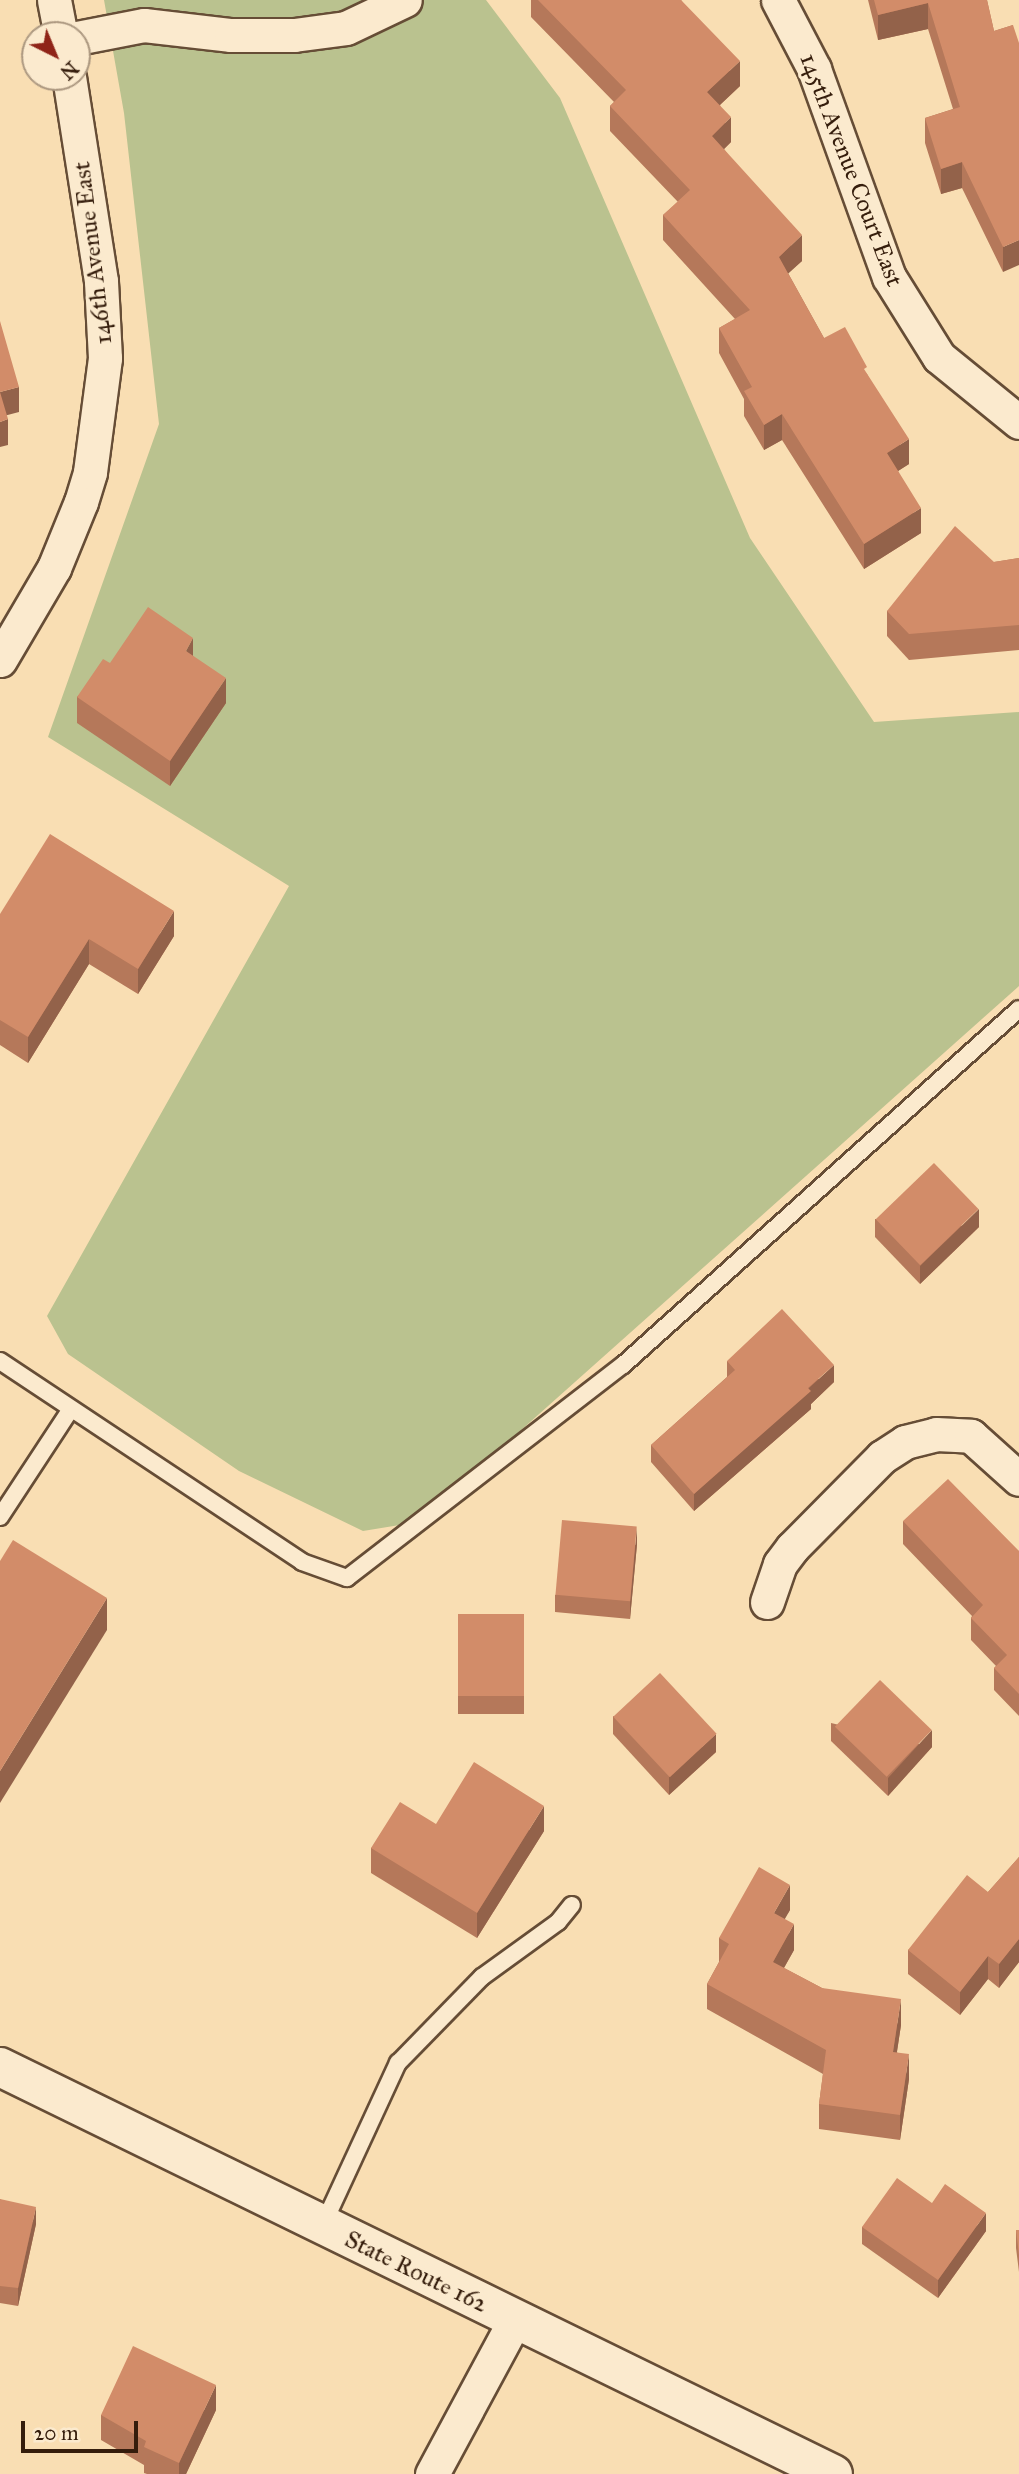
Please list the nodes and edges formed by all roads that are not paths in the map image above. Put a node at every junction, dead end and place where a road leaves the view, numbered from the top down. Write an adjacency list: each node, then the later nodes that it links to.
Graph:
1 (54, 0): 4 (street)
2 (405, 0): 5 (street)
3 (778, 0): 7 (street, 145th Avenue Court East)
4 (58, 21)
5 (91, 35)
6 (71, 91): 8 (street, 146th Avenue East)
7 (1019, 422)
8 (0, 660)
9 (1019, 1009): 11 (lane)
10 (0, 1361): 11 (lane)
11 (71, 1409): 13 (lane)
12 (1019, 1479): 14 (street)
13 (0, 1517)
14 (767, 1602)
15 (572, 1905): 17 (lane)
16 (0, 2067): 17 (main road, State Route 162)
17 (323, 2226): 18 (main road, State Route 162)
18 (515, 2320): 19 (street); 20 (main road, State Route 162)
19 (432, 2474)
20 (833, 2474)

